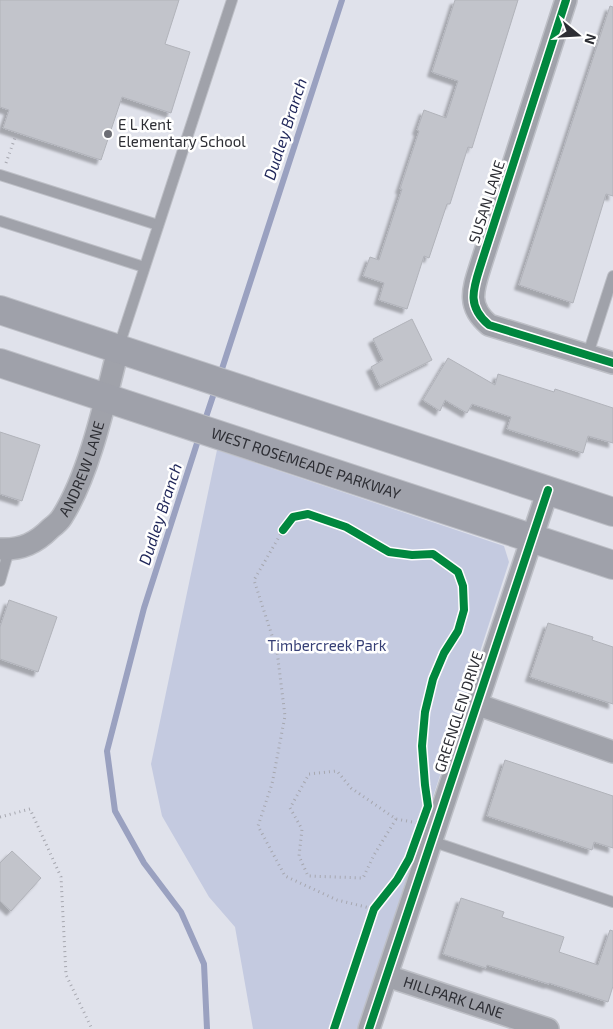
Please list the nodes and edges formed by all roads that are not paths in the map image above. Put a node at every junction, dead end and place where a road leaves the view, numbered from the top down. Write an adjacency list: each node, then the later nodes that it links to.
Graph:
1 (232, 0): 5 (lane)
2 (566, 0): 10 (street, SUSAN LANE)
3 (1, 176): 5 (lane)
4 (0, 221): 6 (lane)
5 (158, 225): 6 (lane)
6 (144, 267): 9 (lane)
7 (613, 276): 10 (lane)
8 (0, 310): 9 (main road)
9 (118, 350): 13 (street, ANDREW LANE); 14 (main road)
10 (581, 353): 12 (street, SUSAN LANE)
11 (0, 363): 13 (main road, WEST ROSEMEADE PARKWAY)
12 (613, 363)
13 (106, 398): 16 (main road, WEST ROSEMEADE PARKWAY); 17 (street, ANDREW LANE)
14 (548, 490): 15 (main road); 16 (street, GREENGLEN DRIVE)
15 (613, 512)
16 (532, 538): 18 (main road, WEST ROSEMEADE PARKWAY); 20 (street, GREENGLEN DRIVE)
17 (5, 549): 19 (lane)
18 (613, 565)
19 (0, 581)
20 (476, 704): 21 (street); 22 (street, GREENGLEN DRIVE)
21 (613, 752)
22 (427, 832): 23 (lane); 24 (street, GREENGLEN DRIVE)
23 (613, 902)
24 (387, 976): 25 (street, GREENGLEN DRIVE); 26 (street, HILLPARK LANE)
25 (369, 1029)
26 (548, 1029)

